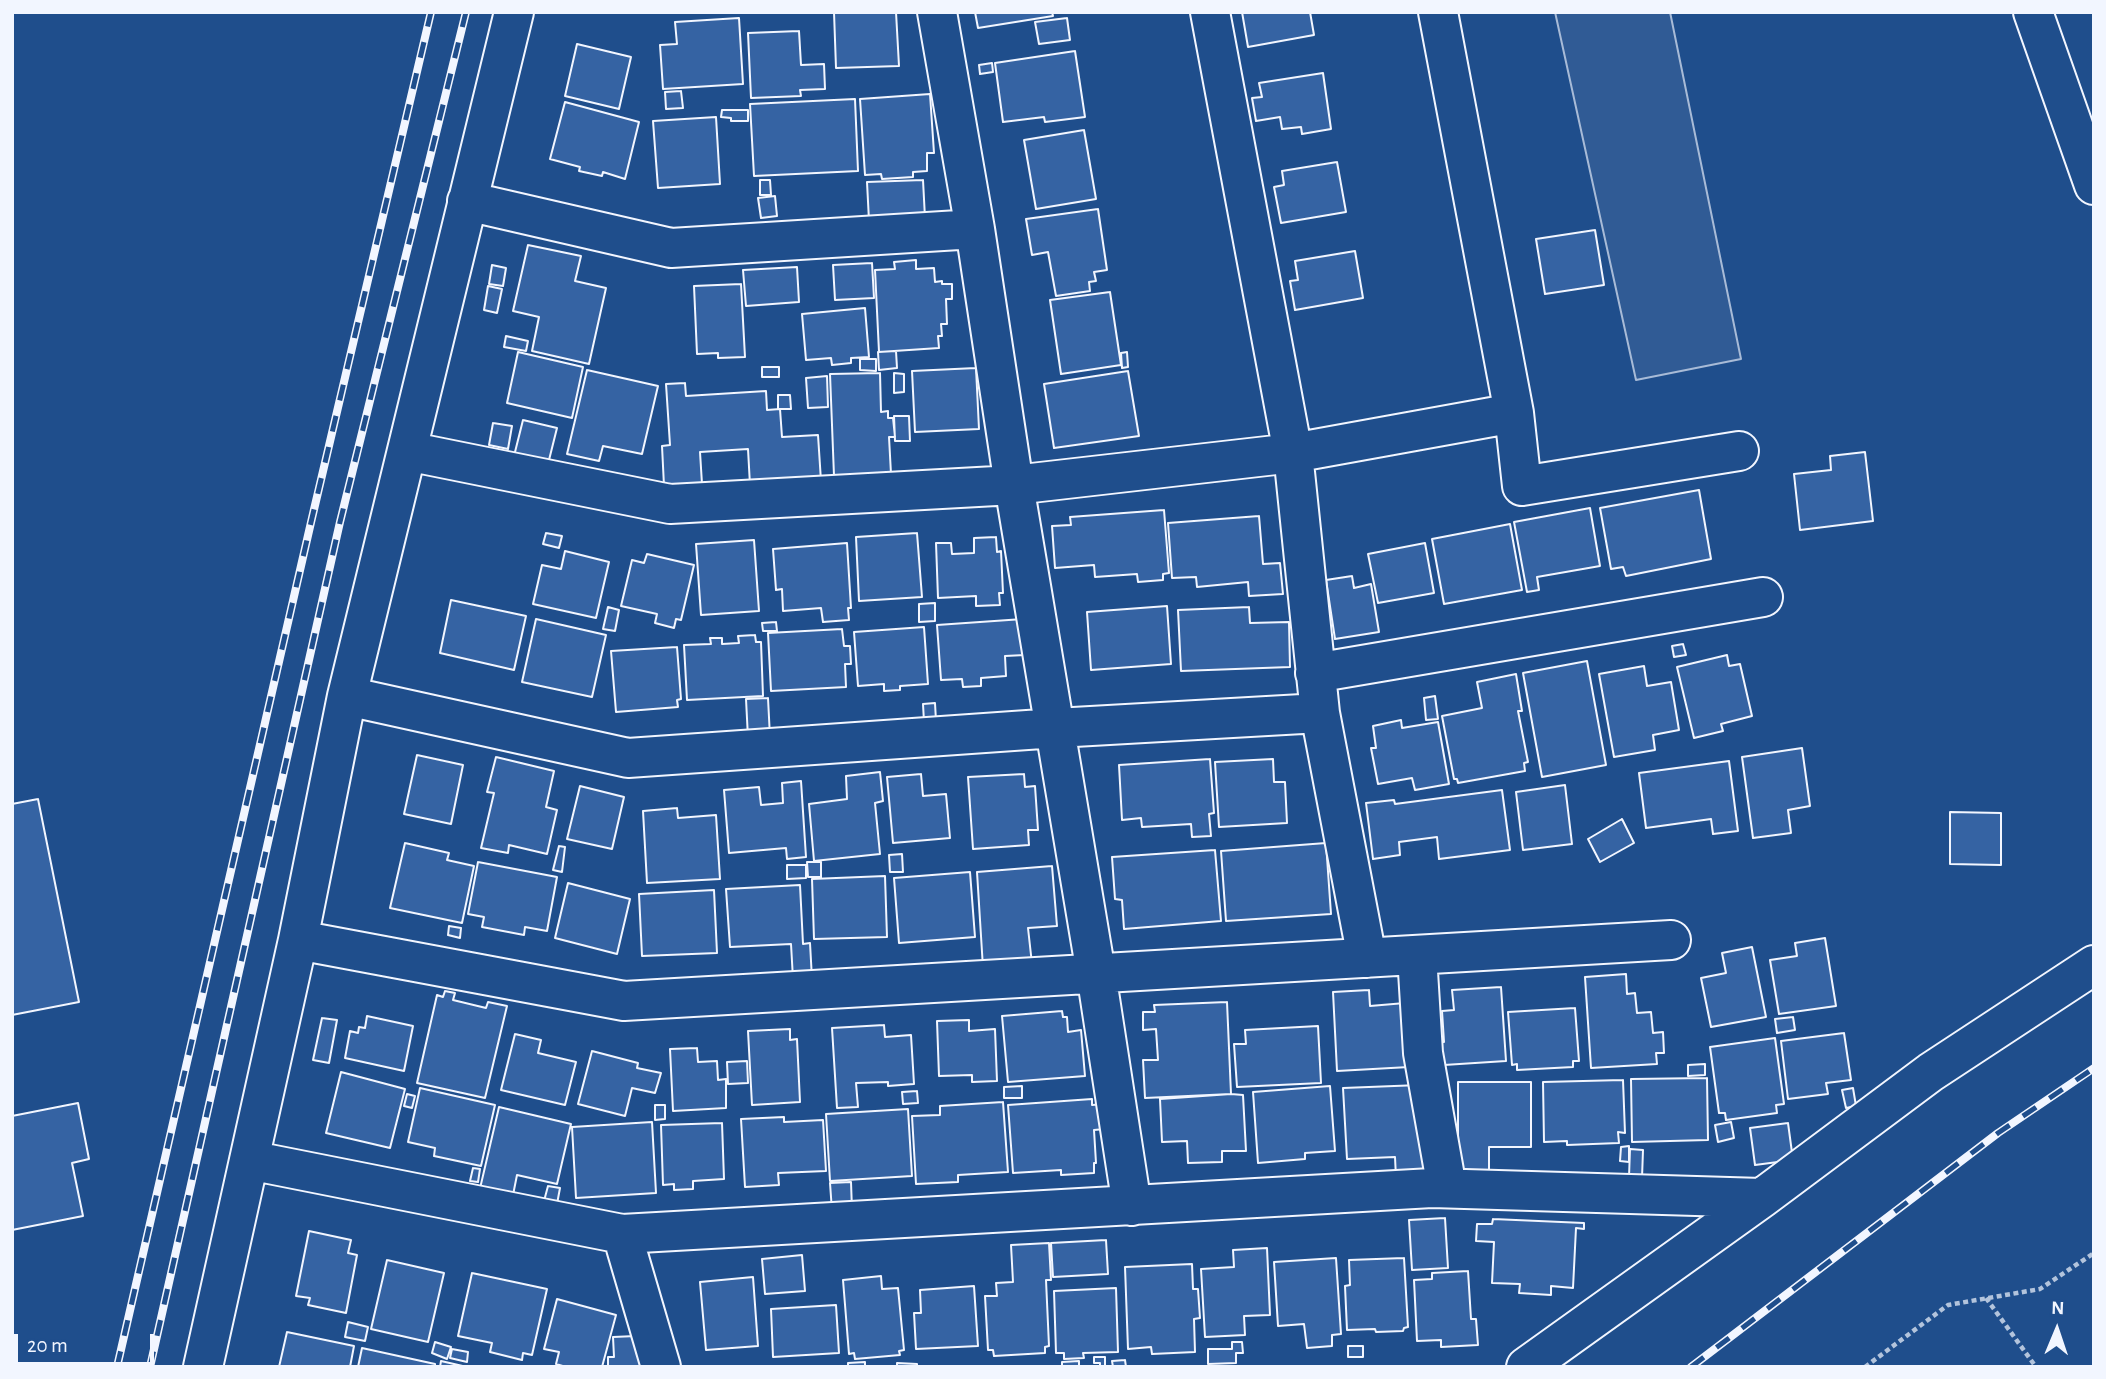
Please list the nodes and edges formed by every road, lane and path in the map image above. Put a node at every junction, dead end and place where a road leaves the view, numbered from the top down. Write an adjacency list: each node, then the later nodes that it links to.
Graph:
1 (514, 12): 7 (street)
2 (937, 12): 8 (street)
3 (1210, 12): 12 (street)
4 (1438, 12): 9 (street)
5 (2032, 12): 6 (street)
6 (2094, 185)
7 (467, 201): 8 (street); 11 (street)
8 (975, 229): 13 (street)
9 (1514, 413): 10 (street); 12 (street)
10 (1739, 451)
11 (407, 452): 13 (street); 16 (street)
12 (1293, 453): 13 (street); 15 (street)
13 (1014, 485): 18 (street)
14 (1763, 597): 15 (street)
15 (1315, 673): 17 (street)
16 (347, 696): 18 (street); 19 (street)
17 (1320, 713): 18 (street); 22 (street)
18 (1056, 728): 24 (street)
19 (298, 940): 24 (street); 25 (street)
20 (1671, 940): 21 (street)
21 (1417, 955): 22 (street); 26 (street)
22 (1367, 958): 24 (street)
23 (2094, 965): 27 (street)
24 (1096, 973): 28 (street)
25 (248, 1160): 29 (street); 32 (street)
26 (1447, 1188): 27 (street); 28 (street)
27 (1762, 1198): 34 (street)
28 (1132, 1206): 29 (street)
29 (622, 1234): 33 (street)
30 (2094, 1253): 31 (path)
31 (1986, 1298): 35 (path); 36 (path)
32 (203, 1367)
33 (661, 1367)
34 (1526, 1367)
35 (1865, 1367)
36 (2036, 1367)

